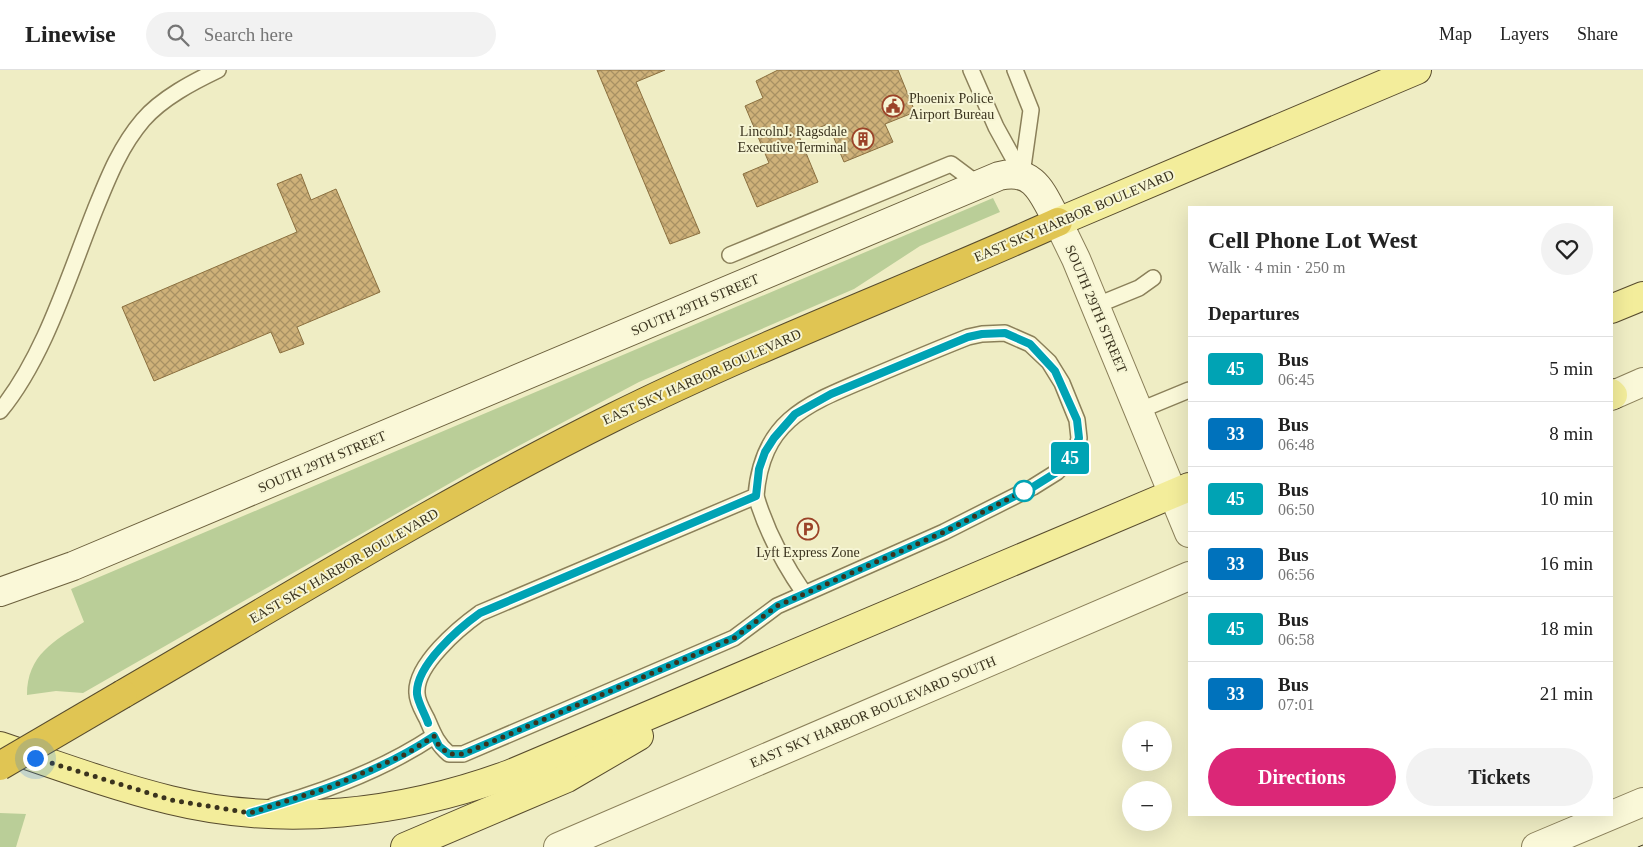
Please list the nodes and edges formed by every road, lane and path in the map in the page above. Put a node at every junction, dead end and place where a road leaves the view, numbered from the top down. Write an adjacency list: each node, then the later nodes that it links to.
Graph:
1 (218, 70): 16 (lane)
2 (971, 70): 5 (lane)
3 (1015, 70): 5 (lane)
4 (1417, 70): 7 (main road, EAST SKY HARBOR BOULEVARD)
5 (1022, 174): 6 (street, SOUTH 29TH STREET); 7 (street, SOUTH 29TH STREET)
6 (979, 185): 8 (lane); 22 (street, SOUTH 29TH STREET)
7 (1058, 222): 11 (street, SOUTH 29TH STREET); 27 (highway, EAST SKY HARBOR BOULEVARD, bridge)
8 (730, 255)
9 (1154, 278): 11 (lane)
10 (1643, 296): 12 (main road)
11 (1096, 306): 17 (street, SOUTH 29TH STREET)
12 (1613, 308)
13 (1643, 382): 15 (street)
14 (1188, 390): 17 (lane)
15 (1613, 394)
16 (0, 411)
17 (1138, 411): 18 (street, SOUTH 29TH STREET)
18 (1181, 491): 20 (street, SOUTH 29TH STREET); 24 (main road)
19 (756, 496): 23 (lane); 23 (lane); 25 (lane)
20 (1188, 528)
21 (1188, 576): 33 (street, EAST SKY HARBOR BOULEVARD SOUTH)
22 (0, 592)
23 (804, 593): 25 (lane)
24 (728, 683): 29 (main road); 32 (main road)
25 (434, 736): 29 (lane)
26 (0, 746): 29 (main road)
27 (0, 766)
28 (1643, 802): 30 (street)
29 (250, 813)
30 (1613, 815)
31 (1610, 816): 34 (street)
32 (405, 847)
33 (558, 847)
34 (1536, 847)

